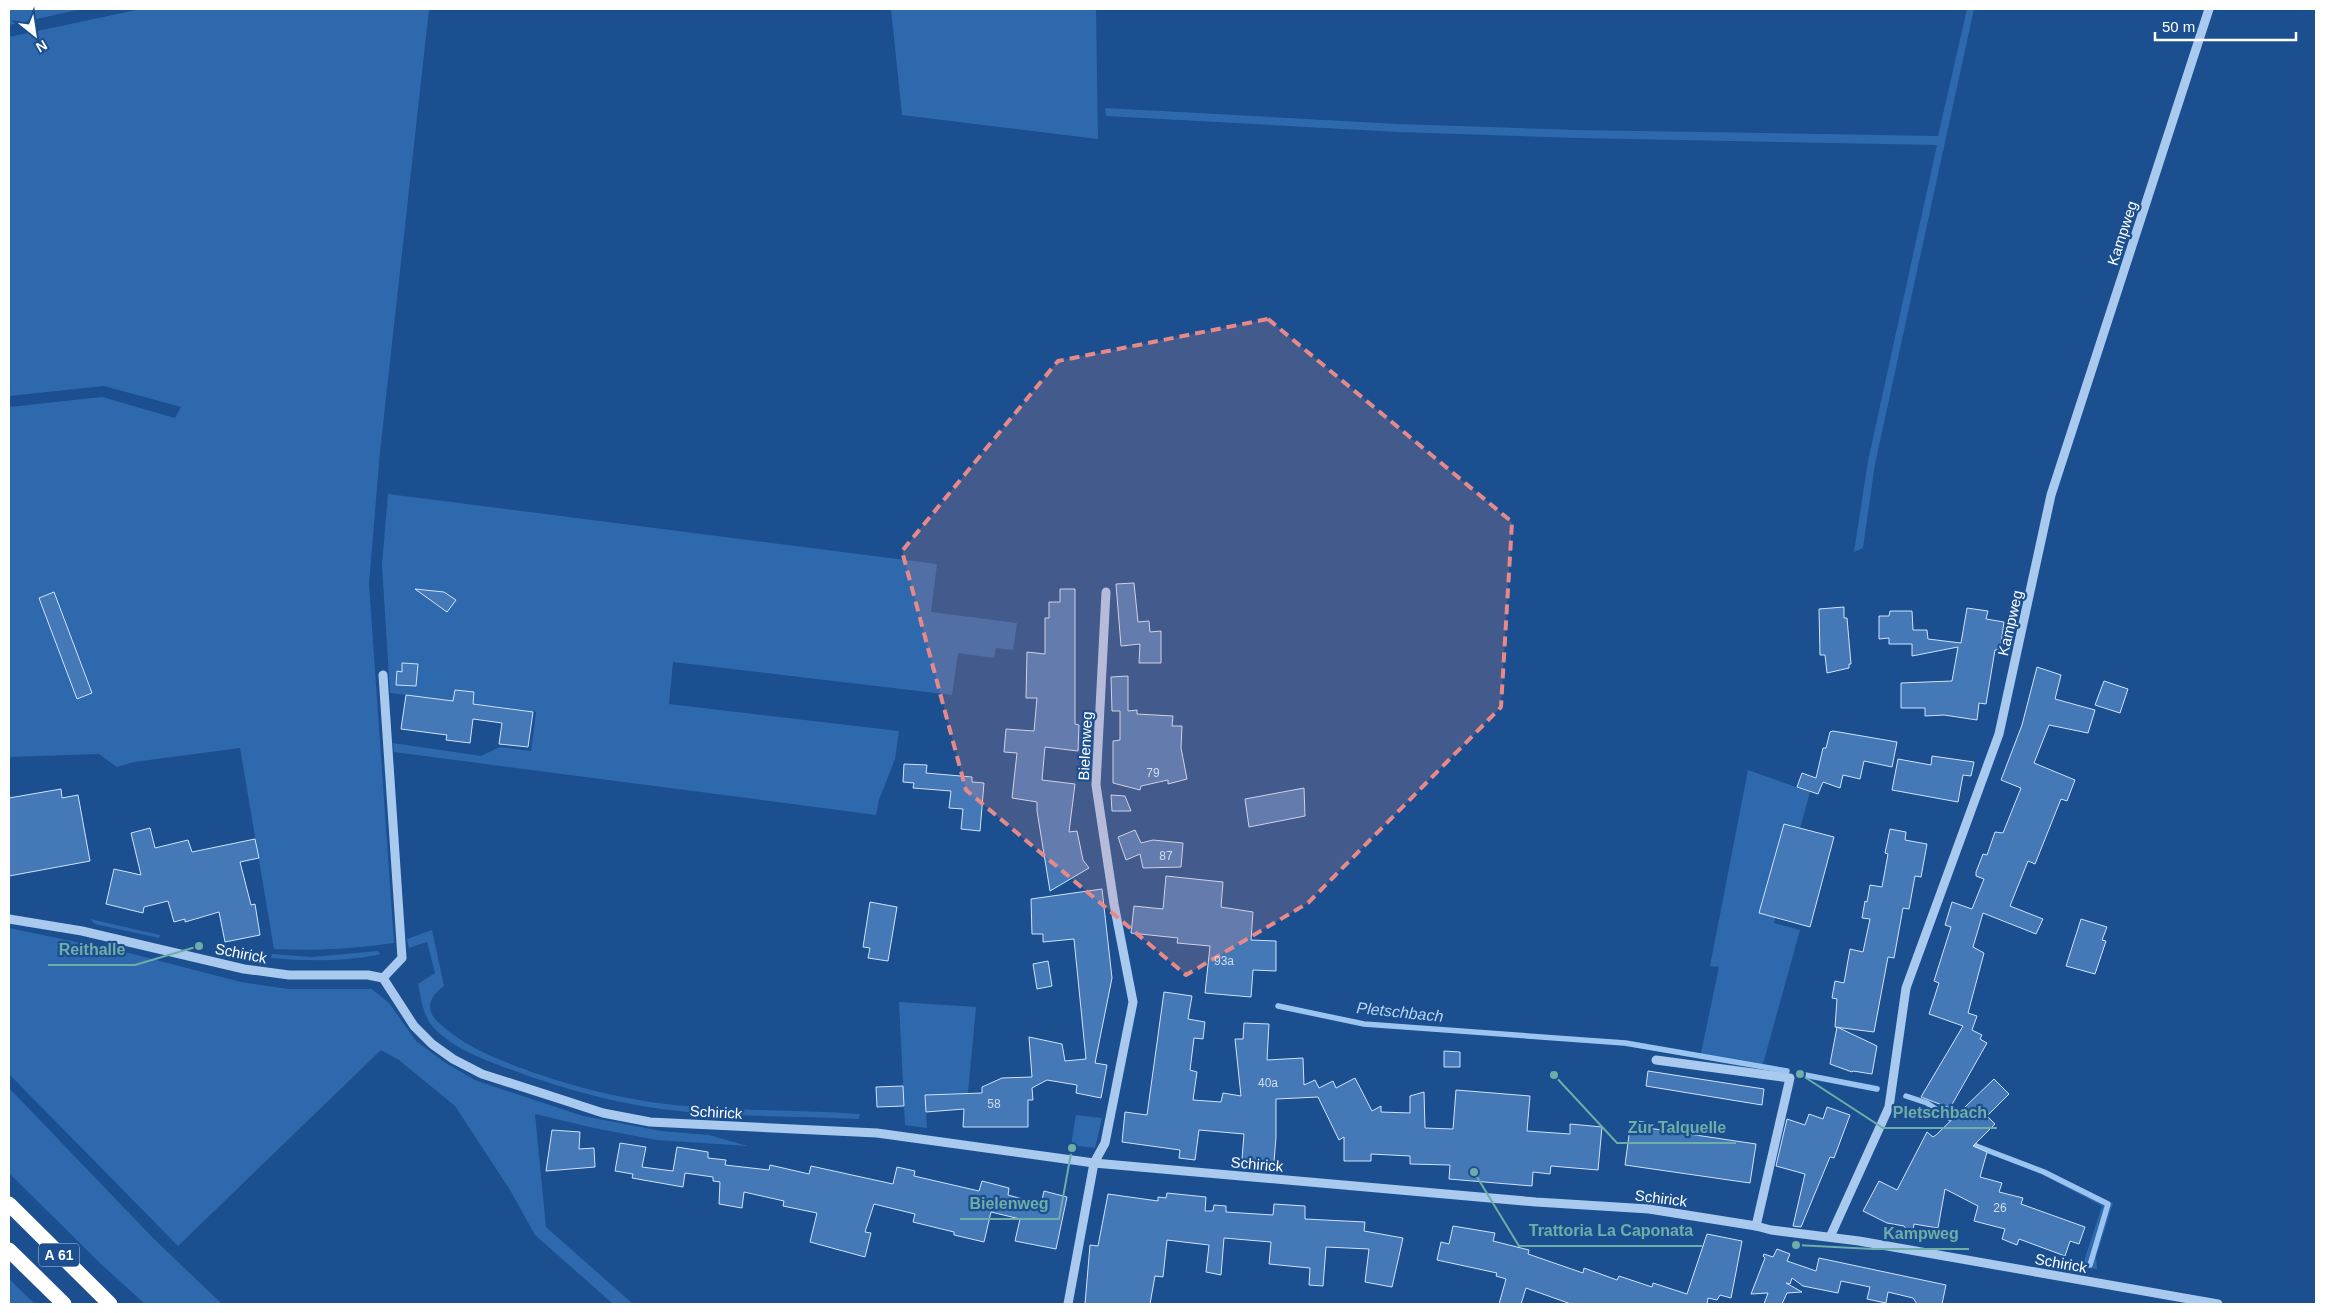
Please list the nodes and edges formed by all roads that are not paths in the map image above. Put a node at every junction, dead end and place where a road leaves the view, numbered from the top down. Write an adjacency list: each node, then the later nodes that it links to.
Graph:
1 (2209, 9): 10 (street, Kampweg)
2 (1106, 592): 7 (street, Bielenweg)
3 (384, 675): 5 (street)
4 (9, 919): 5 (street, Schirick)
5 (383, 978): 7 (street, Schirick)
6 (1656, 1060): 9 (street)
7 (1094, 1163): 9 (street, Schirick); 14 (street)
8 (9, 1204): 13 (highway, A 61)
9 (1756, 1226): 10 (street, Schirick)
10 (1830, 1237): 15 (street, Schirick)
11 (9, 1250): 12 (highway, A 61)
12 (64, 1304)
13 (110, 1304)
14 (1068, 1304)
15 (2218, 1304)

